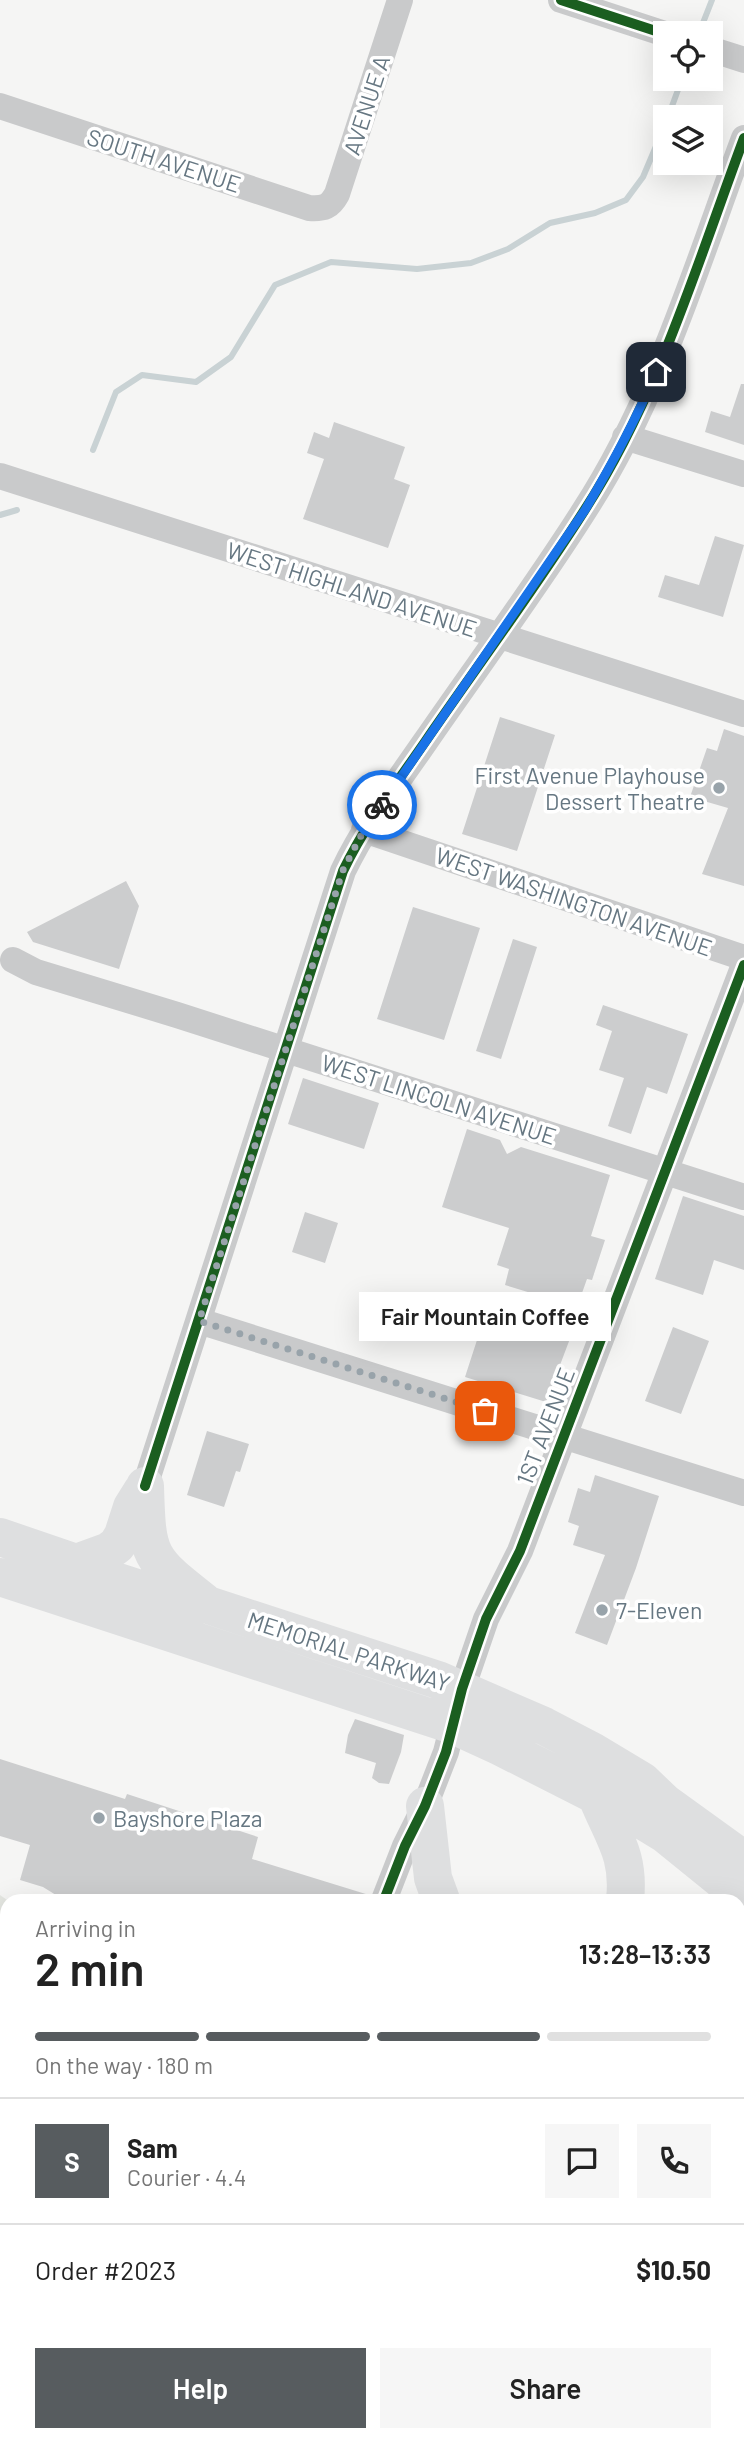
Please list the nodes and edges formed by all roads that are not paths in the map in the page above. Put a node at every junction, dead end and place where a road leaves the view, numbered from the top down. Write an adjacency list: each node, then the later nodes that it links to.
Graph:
1 (400, 0): 8 (street, AVENUE A)
2 (561, 0): 3 (street)
3 (653, 30)
4 (723, 53): 5 (street)
5 (744, 60)
6 (0, 106): 8 (street, SOUTH AVENUE)
7 (744, 138): 9 (street)
8 (328, 207)
9 (625, 437): 10 (street); 12 (street)
10 (744, 474)
11 (4, 478): 12 (street, WEST HIGHLAND AVENUE)
12 (499, 636): 13 (street, WEST HIGHLAND AVENUE); 14 (street)
13 (744, 715)
14 (364, 830): 15 (street, WEST WASHINGTON AVENUE); 18 (street)
15 (744, 958)
16 (13, 960): 18 (street, WEST LINCOLN AVENUE)
17 (744, 965): 19 (street, 1ST AVENUE)
18 (285, 1049): 19 (street, WEST LINCOLN AVENUE); 21 (street)
19 (666, 1171): 20 (street, WEST LINCOLN AVENUE); 22 (street, 1ST AVENUE)
20 (744, 1197)
21 (199, 1321): 22 (street); 23 (street)
22 (564, 1435): 24 (street); 29 (street, 1ST AVENUE)
23 (145, 1486): 26 (highway); 28 (highway)
24 (744, 1493)
25 (0, 1537): 26 (highway, MEMORIAL PARKWAY)
26 (76, 1563): 28 (highway, MEMORIAL PARKWAY)
27 (0, 1577): 30 (highway, MEMORIAL PARKWAY)
28 (208, 1605): 29 (highway, MEMORIAL PARKWAY)
29 (463, 1689): 30 (street, 1ST AVENUE); 33 (highway, MEMORIAL PARKWAY)
30 (453, 1725): 31 (highway, MEMORIAL PARKWAY); 32 (street, 1ST AVENUE)
31 (597, 1797): 36 (highway); 37 (highway, MEMORIAL PARKWAY)
32 (425, 1806): 34 (street, 1ST AVENUE); 35 (highway)
33 (744, 1860)
34 (386, 1894)
35 (439, 1894)
36 (626, 1894)
37 (739, 1894)

